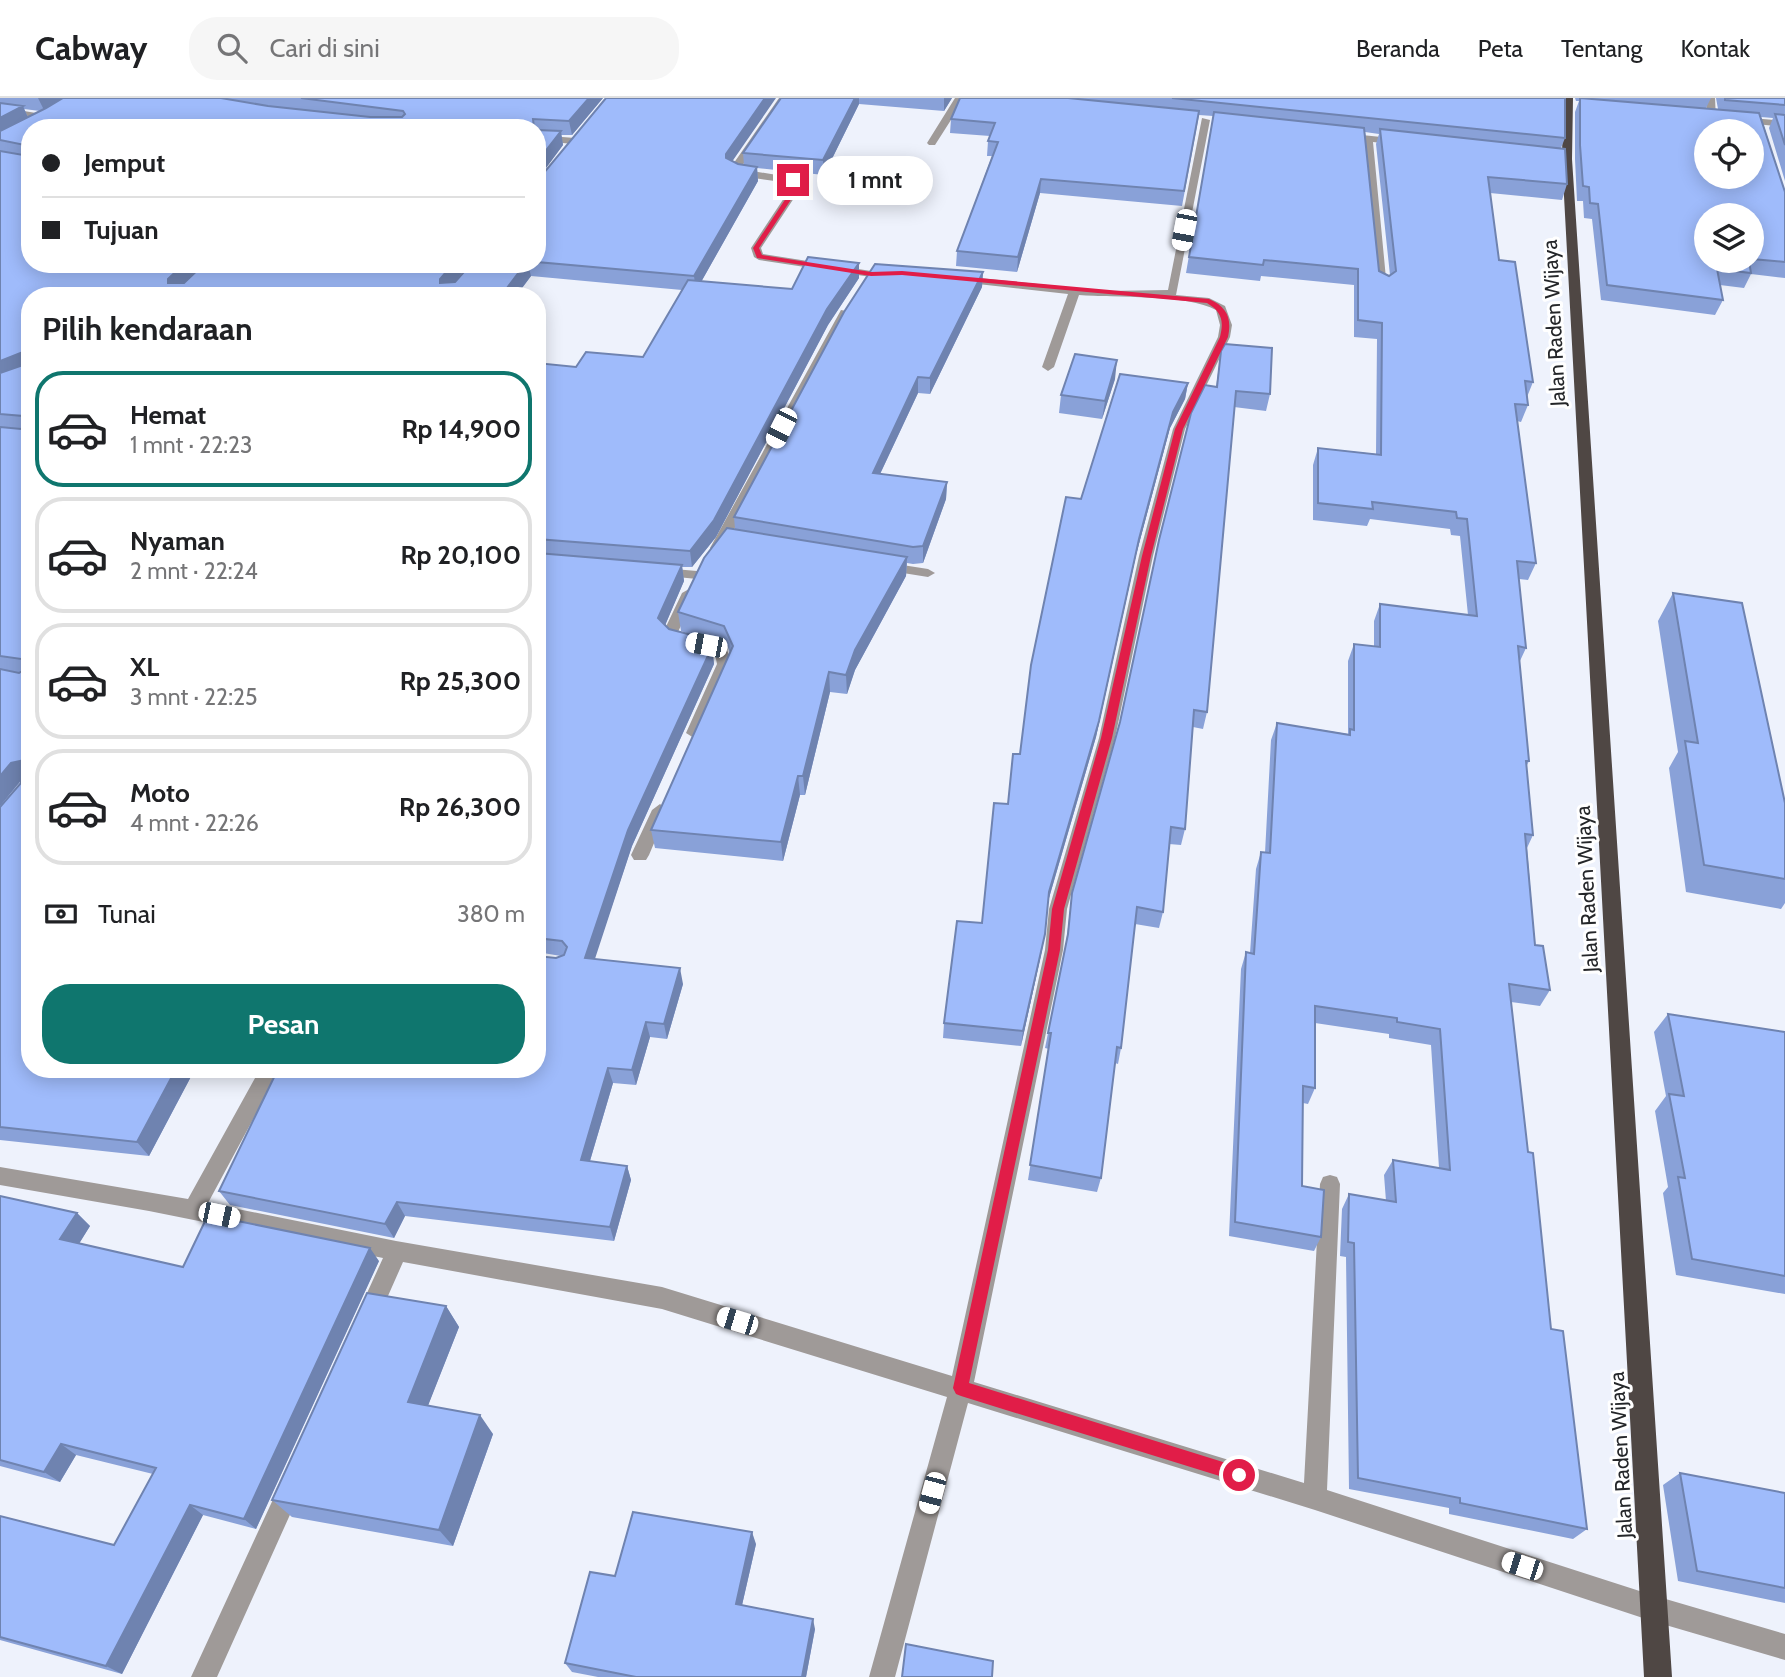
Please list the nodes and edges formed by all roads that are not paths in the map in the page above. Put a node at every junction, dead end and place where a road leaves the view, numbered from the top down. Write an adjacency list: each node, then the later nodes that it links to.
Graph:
1 (784, 98): 23 (street)
2 (960, 98): 21 (street)
3 (1710, 98): 8 (street)
4 (1573, 104): 46 (highway, Jalan Raden Wijaya)
5 (0, 110): 6 (street)
6 (59, 111)
7 (1699, 117): 8 (street)
8 (1713, 118): 10 (street)
9 (1193, 119): 11 (street)
10 (1724, 119)
11 (1205, 120): 12 (street); 27 (street)
12 (1219, 122)
13 (1764, 122): 14 (street)
14 (1785, 124)
15 (582, 132): 19 (street)
16 (1327, 134): 18 (street)
17 (546, 139): 19 (street)
18 (1368, 139): 20 (street); 25 (street)
19 (575, 141): 22 (street)
20 (1411, 143)
21 (932, 144)
22 (567, 151)
23 (902, 273)
24 (942, 277): 26 (street)
25 (1383, 287)
26 (1075, 291): 27 (street); 29 (street)
27 (1166, 297): 43 (street)
28 (850, 305): 31 (street)
29 (1048, 367)
30 (874, 564): 33 (street)
31 (704, 565): 32 (street); 34 (street)
32 (642, 571)
33 (928, 573)
34 (685, 753)
35 (668, 791): 36 (street)
36 (640, 855)
37 (265, 1078): 40 (street)
38 (0, 1176): 40 (street)
39 (1330, 1184): 45 (street)
40 (193, 1210): 41 (street)
41 (397, 1252): 42 (street); 43 (street)
42 (358, 1339)
43 (961, 1388): 45 (street); 49 (street)
44 (301, 1464): 48 (street)
45 (1315, 1498): 46 (street)
46 (1652, 1608): 47 (street); 50 (highway, Jalan Raden Wijaya)
47 (1785, 1647)
48 (204, 1677)
49 (882, 1677)
50 (1658, 1677)

